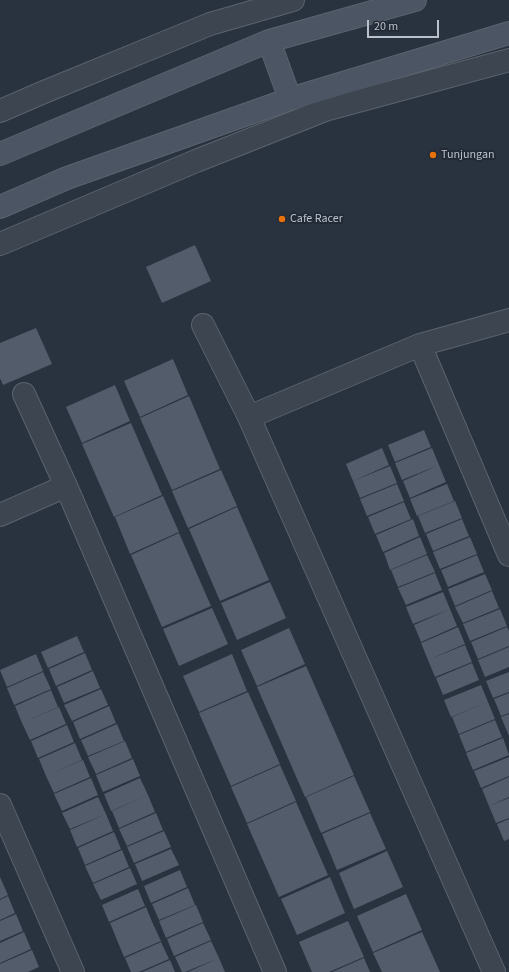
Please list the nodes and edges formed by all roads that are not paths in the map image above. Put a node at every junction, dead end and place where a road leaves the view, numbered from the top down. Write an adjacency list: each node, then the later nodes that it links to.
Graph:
1 (293, 0): 7 (street)
2 (415, 0): 4 (street)
3 (509, 33): 6 (street)
4 (269, 41): 6 (street); 8 (street)
5 (509, 60): 10 (street)
6 (290, 99): 9 (street)
7 (0, 111)
8 (0, 154)
9 (0, 207)
10 (0, 244)
11 (509, 320): 13 (street)
12 (203, 325): 15 (street)
13 (420, 345): 15 (street); 18 (street)
14 (24, 394): 16 (street)
15 (249, 417): 22 (street)
16 (66, 486): 17 (street); 21 (street)
17 (0, 515)
18 (509, 555)
19 (0, 805): 20 (street)
20 (73, 972)
21 (276, 972)
22 (494, 972)

